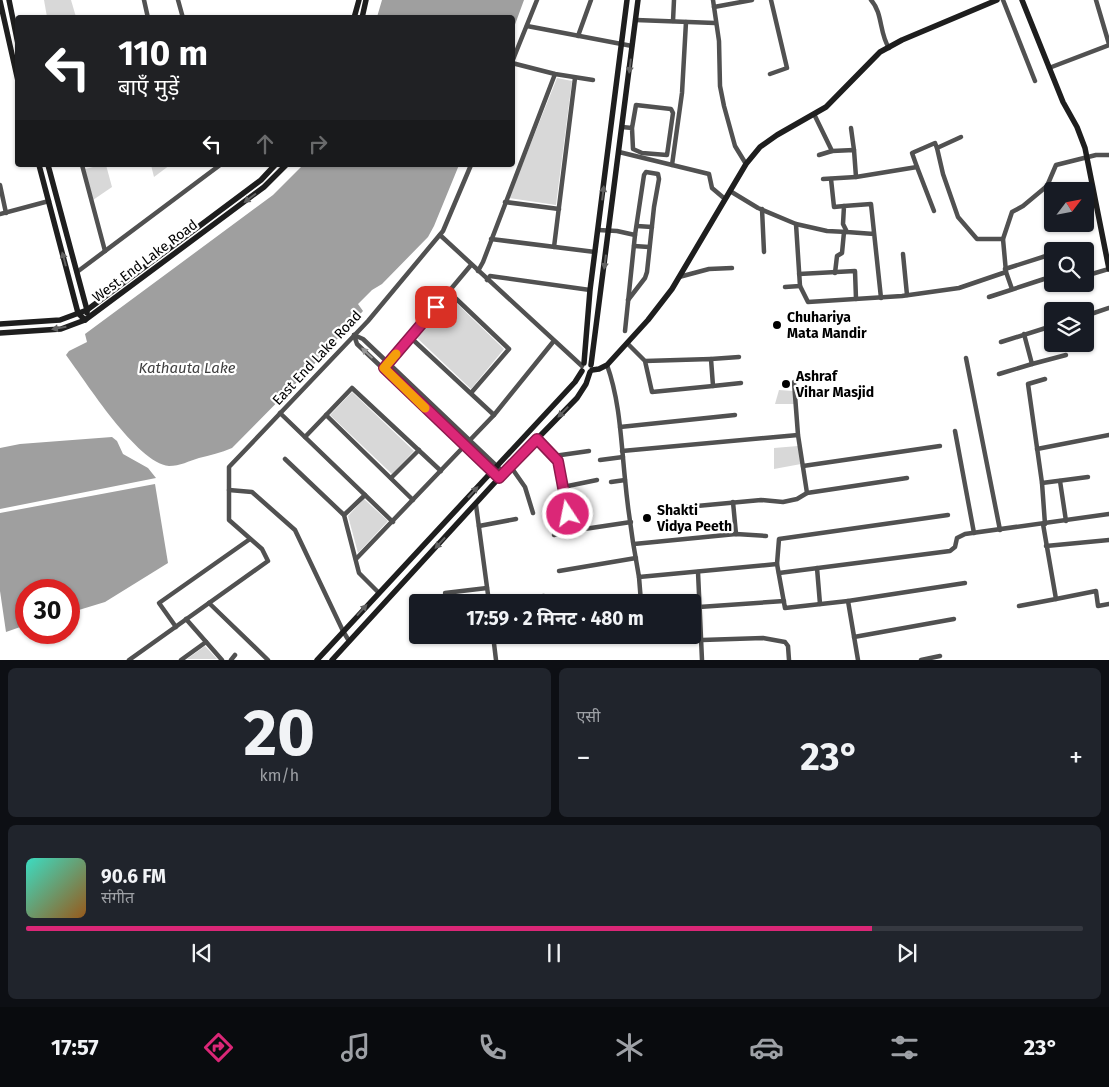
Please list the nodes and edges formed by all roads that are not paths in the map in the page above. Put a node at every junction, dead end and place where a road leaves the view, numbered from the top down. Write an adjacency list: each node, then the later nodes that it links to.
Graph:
1 (9, 0): 20 (street)
2 (144, 0): 23 (street)
3 (178, 0): 24 (street)
4 (359, 0): 25 (street)
5 (366, 0): 26 (street)
6 (537, 0): 31 (street)
7 (591, 0): 33 (street)
8 (627, 0): 34 (street)
9 (638, 0): 27 (street)
10 (674, 0): 28 (street)
11 (713, 0): 21 (street)
12 (752, 0): 21 (street)
13 (770, 0): 43 (street)
14 (871, 0): 37 (street)
15 (997, 0): 37 (street)
16 (1003, 0): 46 (street)
17 (1022, 0): 41 (street)
18 (1096, 0): 35 (street)
19 (0, 1): 22 (street)
20 (10, 7): 22 (street); 32 (street)
21 (714, 7): 30 (street)
22 (1, 9): 40 (street)
23 (147, 15)
24 (182, 15)
25 (355, 15)
26 (363, 15)
27 (636, 20): 28 (street); 36 (street)
28 (673, 21): 29 (street)
29 (686, 22): 30 (street); 60 (street)
30 (716, 23): 59 (street)
31 (527, 26): 33 (street); 38 (street)
32 (15, 30)
33 (578, 36): 34 (street)
34 (622, 44): 36 (street); 86 (street, one-way to 34)
35 (1109, 44): 41 (street)
36 (632, 46): 48 (street, one-way to 48)
37 (889, 48): 47 (street)
38 (515, 55)
39 (515, 63): 42 (street)
40 (15, 68)
41 (1049, 68): 58 (street)
42 (555, 74): 44 (street); 76 (street)
43 (770, 74)
44 (576, 78): 45 (street); 78 (street)
45 (592, 80)
46 (1035, 82)
47 (814, 114): 54 (street); 59 (street)
48 (622, 127): 49 (street); 55 (street)
49 (632, 128): 49 (street)
50 (851, 128): 53 (street)
51 (961, 137): 52 (street)
52 (937, 148): 68 (street); 93 (street)
53 (854, 150): 54 (street); 69 (street)
54 (832, 151): 56 (street)
55 (619, 152): 60 (street); 87 (street)
56 (819, 155)
57 (1109, 155): 58 (street)
58 (1087, 157): 93 (street); 102 (street)
59 (746, 164): 73 (street)
60 (672, 165): 74 (street)
61 (40, 167): 75 (street)
62 (49, 167): 108 (street)
63 (83, 167): 97 (street)
64 (217, 167): 97 (street)
65 (273, 167): 126 (street, West End Lake Road)
66 (284, 167): 129 (street, West End Lake Road, one-way to 129)
67 (471, 167): 90 (street, East End Lake Road)
68 (917, 167): 69 (street); 80 (street)
69 (856, 177): 70 (street)
70 (831, 179): 71 (street); 77 (street)
71 (823, 180)
72 (0, 185): 81 (street)
73 (730, 191): 74 (street); 79 (street)
74 (725, 199): 112 (street)
75 (49, 201): 81 (street); 127 (street, one-way to 75)
76 (505, 202): 78 (street); 92 (street)
77 (844, 206): 88 (street); 89 (street)
78 (559, 209): 94 (street)
79 (762, 209): 83 (street); 99 (street)
80 (934, 211)
81 (6, 213): 82 (street)
82 (0, 214)
83 (796, 224): 88 (street); 111 (street)
84 (637, 226): 85 (street); 85 (street); 91 (street)
85 (652, 227): 96 (street)
86 (598, 230): 87 (street); 98 (street)
87 (611, 231): 91 (street); 150 (street, one-way to 150)
88 (845, 232): 89 (street); 109 (street)
89 (874, 234): 122 (street)
90 (440, 235): 103 (street); 135 (street, East End Lake Road)
91 (635, 235): 95 (street)
92 (491, 239): 94 (street); 107 (street)
93 (1002, 239): 106 (street)
94 (554, 246): 98 (street)
95 (634, 246): 96 (street); 124 (street)
96 (649, 247): 124 (street)
97 (105, 251): 108 (street)
98 (595, 252): 118 (street)
99 (764, 252)
100 (903, 254): 120 (street)
101 (1044, 257): 106 (street)
102 (1108, 259): 105 (street)
103 (471, 265): 107 (street); 119 (street)
104 (732, 268): 112 (street)
105 (1109, 269): 110 (street)
106 (1006, 270): 117 (street); 120 (street)
107 (478, 271): 114 (street)
108 (77, 272): 126 (street)
109 (835, 272): 111 (street); 123 (street)
110 (1094, 273)
111 (799, 274): 115 (street)
112 (679, 277): 139 (street)
113 (1044, 279): 117 (street)
114 (487, 280): 118 (street); 137 (street)
115 (800, 286): 116 (street); 123 (street)
116 (785, 287)
117 (1012, 289): 121 (street)
118 (590, 290): 148 (street)
119 (449, 292): 136 (street); 156 (street)
120 (907, 295): 122 (street)
121 (990, 297)
122 (881, 298): 123 (street)
123 (856, 299)
124 (628, 300): 132 (street)
125 (1109, 308): 128 (street)
126 (87, 310): 127 (street, West End Lake Road); 129 (street)
127 (78, 313): 129 (street); 130 (street, West End Lake Road)
128 (1094, 313)
129 (86, 320): 133 (street, West End Lake Road, one-way to 133)
130 (0, 324)
131 (1044, 328): 134 (street)
132 (625, 331)
133 (0, 332)
134 (1024, 334): 138 (street); 146 (street)
135 (354, 336): 145 (street); 149 (street, one-way to 135); 157 (street, East End Lake Road)
136 (410, 337): 145 (street); 156 (street)
137 (553, 342): 148 (street); 159 (street)
138 (1001, 342)
139 (627, 343): 144 (street); 147 (street)
140 (1066, 355): 146 (street)
141 (739, 357): 143 (street)
142 (966, 358): 212 (street)
143 (711, 359): 144 (street); 155 (street)
144 (645, 362): 155 (street)
145 (388, 363): 149 (street); 167 (street)
146 (1032, 364): 151 (street)
147 (607, 365): 150 (street); 161 (street)
148 (583, 367): 150 (street); 150 (street); 177 (street)
149 (384, 368): 168 (street)
150 (591, 369): 166 (street, one-way to 166)
151 (999, 374)
152 (1045, 379): 170 (street)
153 (794, 382): 163 (street)
154 (742, 383): 155 (street)
155 (713, 386)
156 (470, 393): 159 (street)
157 (280, 413): 165 (street); 193 (street, East End Lake Road)
158 (326, 415): 165 (street); 171 (street); 184 (street)
159 (494, 415): 167 (street)
160 (735, 415): 161 (street)
161 (620, 427): 173 (street)
162 (955, 431): 214 (street)
163 (798, 435): 173 (street); 178 (street)
164 (1109, 435): 170 (street)
165 (306, 437): 195 (street)
166 (537, 439): 174 (street); 179 (street)
167 (470, 440): 168 (street); 177 (street)
168 (465, 445): 180 (street); 181 (street)
169 (940, 446): 178 (street)
170 (1037, 449): 191 (street)
171 (418, 450): 180 (street); 184 (street)
172 (589, 451): 174 (street)
173 (622, 454): 176 (street); 188 (street)
174 (554, 456): 192 (street)
175 (285, 459): 204 (street)
176 (600, 460)
177 (497, 466): 181 (street); 182 (street)
178 (803, 466): 194 (street)
179 (511, 467): 182 (street); 201 (street)
180 (441, 470): 196 (street)
181 (492, 471): 185 (street); 232 (street, one-way to 181)
182 (504, 473): 185 (street)
183 (1088, 477): 190 (street)
184 (391, 478): 196 (street)
185 (499, 478): 198 (street)
186 (907, 478): 194 (street)
187 (597, 480): 192 (street)
188 (625, 480): 189 (street); 209 (street)
189 (610, 482)
190 (1060, 482): 191 (street); 207 (street)
191 (1042, 484): 210 (street)
192 (563, 486): 202 (street)
193 (229, 490): 218 (street, East End Lake Road); 249 (street)
194 (807, 493): 197 (street)
195 (365, 495): 204 (street); 208 (street)
196 (413, 500): 208 (street)
197 (733, 502): 199 (street); 215 (street)
198 (476, 505): 211 (street); 252 (street, one-way to 252)
199 (686, 507)
200 (588, 510): 202 (street)
201 (533, 513)
202 (568, 514): 213 (street)
203 (1109, 514): 207 (street)
204 (344, 515): 223 (street)
205 (948, 515): 224 (street)
206 (516, 519): 211 (street)
207 (1066, 521): 210 (street)
208 (393, 522): 223 (street)
209 (631, 522): 213 (street); 220 (street)
210 (1044, 524): 212 (street); 221 (street)
211 (479, 526): 231 (street)
212 (1000, 530): 214 (street)
213 (571, 531): 216 (street)
214 (974, 533): 225 (street)
215 (736, 534): 217 (street); 220 (street)
216 (554, 535)
217 (766, 536)
218 (250, 538): 240 (street, East End Lake Road); 247 (street)
219 (1109, 540): 221 (street)
220 (634, 544): 222 (street)
221 (1046, 546): 237 (street)
222 (636, 558): 226 (street); 229 (street)
223 (356, 559): 232 (street)
224 (777, 564): 227 (street); 228 (street)
225 (816, 568): 228 (street); 241 (street)
226 (560, 571)
227 (698, 572): 229 (street); 236 (street)
228 (779, 573): 238 (street)
229 (639, 577): 235 (street)
230 (965, 583): 239 (street)
231 (487, 588): 233 (street); 234 (street)
232 (378, 592): 249 (street, one-way to 232)
233 (445, 593)
234 (488, 594)
235 (640, 594)
236 (699, 594)
237 (1056, 599): 242 (street); 243 (street)
238 (784, 601): 241 (street); 244 (street)
239 (848, 601): 241 (street); 250 (street)
240 (210, 603): 245 (street); 259 (street)
241 (820, 604)
242 (1109, 604)
243 (1019, 606)
244 (701, 607)
245 (186, 619): 247 (street); 253 (street)
246 (954, 619): 250 (street)
247 (176, 627): 256 (street)
248 (701, 629): 251 (street)
249 (343, 631): 252 (street); 260 (street)
250 (854, 637): 265 (street)
251 (702, 640): 263 (street); 264 (street)
252 (349, 641): 261 (street)
253 (206, 642): 257 (street); 258 (street)
254 (494, 644): 262 (street)
255 (940, 656): 266 (street)
256 (129, 660)
257 (182, 660)
258 (222, 660)
259 (268, 660)
260 (317, 660)
261 (332, 660)
262 (496, 660)
263 (702, 660)
264 (789, 660)
265 (858, 660)
266 (921, 660)

